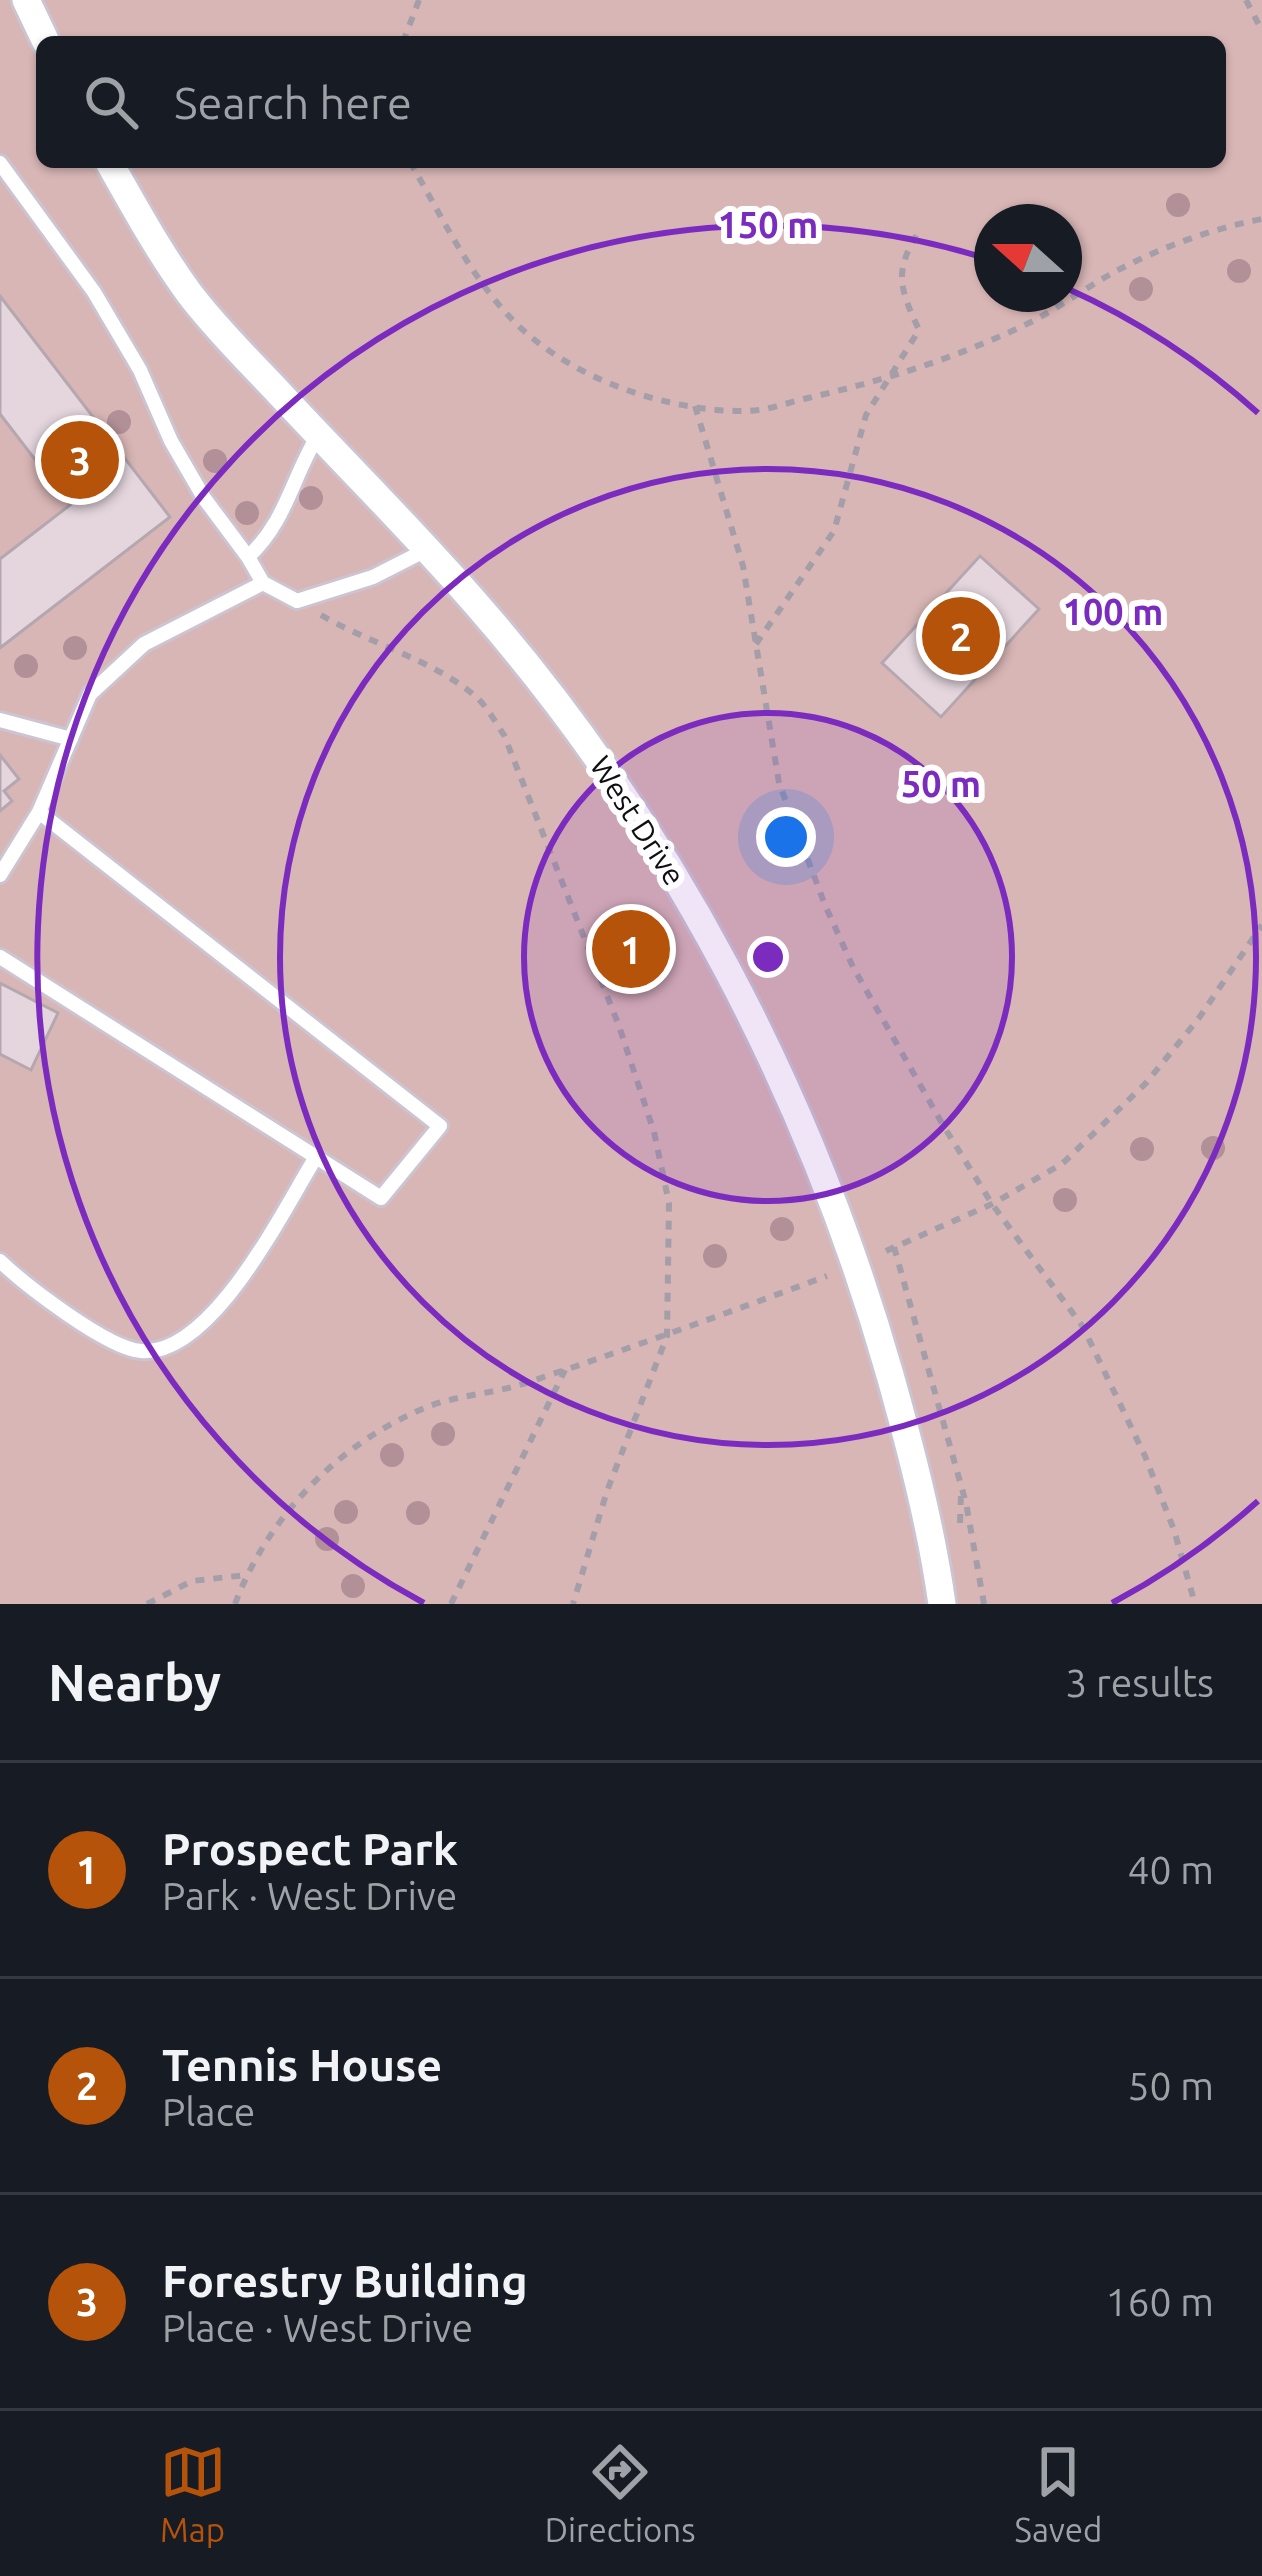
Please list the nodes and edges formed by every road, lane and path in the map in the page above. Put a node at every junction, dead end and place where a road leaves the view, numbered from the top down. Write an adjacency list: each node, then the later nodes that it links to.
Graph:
1 (26, 0): 5 (street)
2 (419, 0): 6 (path)
3 (1246, 0): 4 (path)
4 (1262, 31)
5 (43, 36)
6 (405, 36)
7 (0, 163): 16 (lane)
8 (113, 168): 14 (street, West Drive)
9 (414, 168): 13 (path)
10 (1262, 219): 12 (path)
11 (921, 228): 12 (path)
12 (890, 377): 13 (path); 19 (path)
13 (695, 406): 19 (path)
14 (318, 435): 15 (street, West Drive); 16 (lane)
15 (426, 550): 18 (lane); 37 (street, West Drive)
16 (248, 557): 17 (lane)
17 (263, 583): 18 (lane); 21 (lane)
18 (297, 601): 30 (path)
19 (754, 647): 27 (path)
20 (0, 720): 21 (lane)
21 (71, 739): 22 (lane)
22 (39, 812): 23 (lane); 26 (lane)
23 (0, 874)
24 (1262, 925): 27 (path)
25 (0, 957): 26 (lane)
26 (316, 1157): 28 (lane)
27 (992, 1204): 38 (path); 39 (path)
28 (0, 1261)
29 (831, 1274): 30 (path)
30 (667, 1336): 31 (path); 36 (path)
31 (565, 1370): 32 (path); 35 (path)
32 (246, 1575): 33 (path); 34 (path)
33 (147, 1604)
34 (235, 1604)
35 (452, 1604)
36 (577, 1604)
37 (942, 1604)
38 (984, 1604)
39 (1195, 1604)

